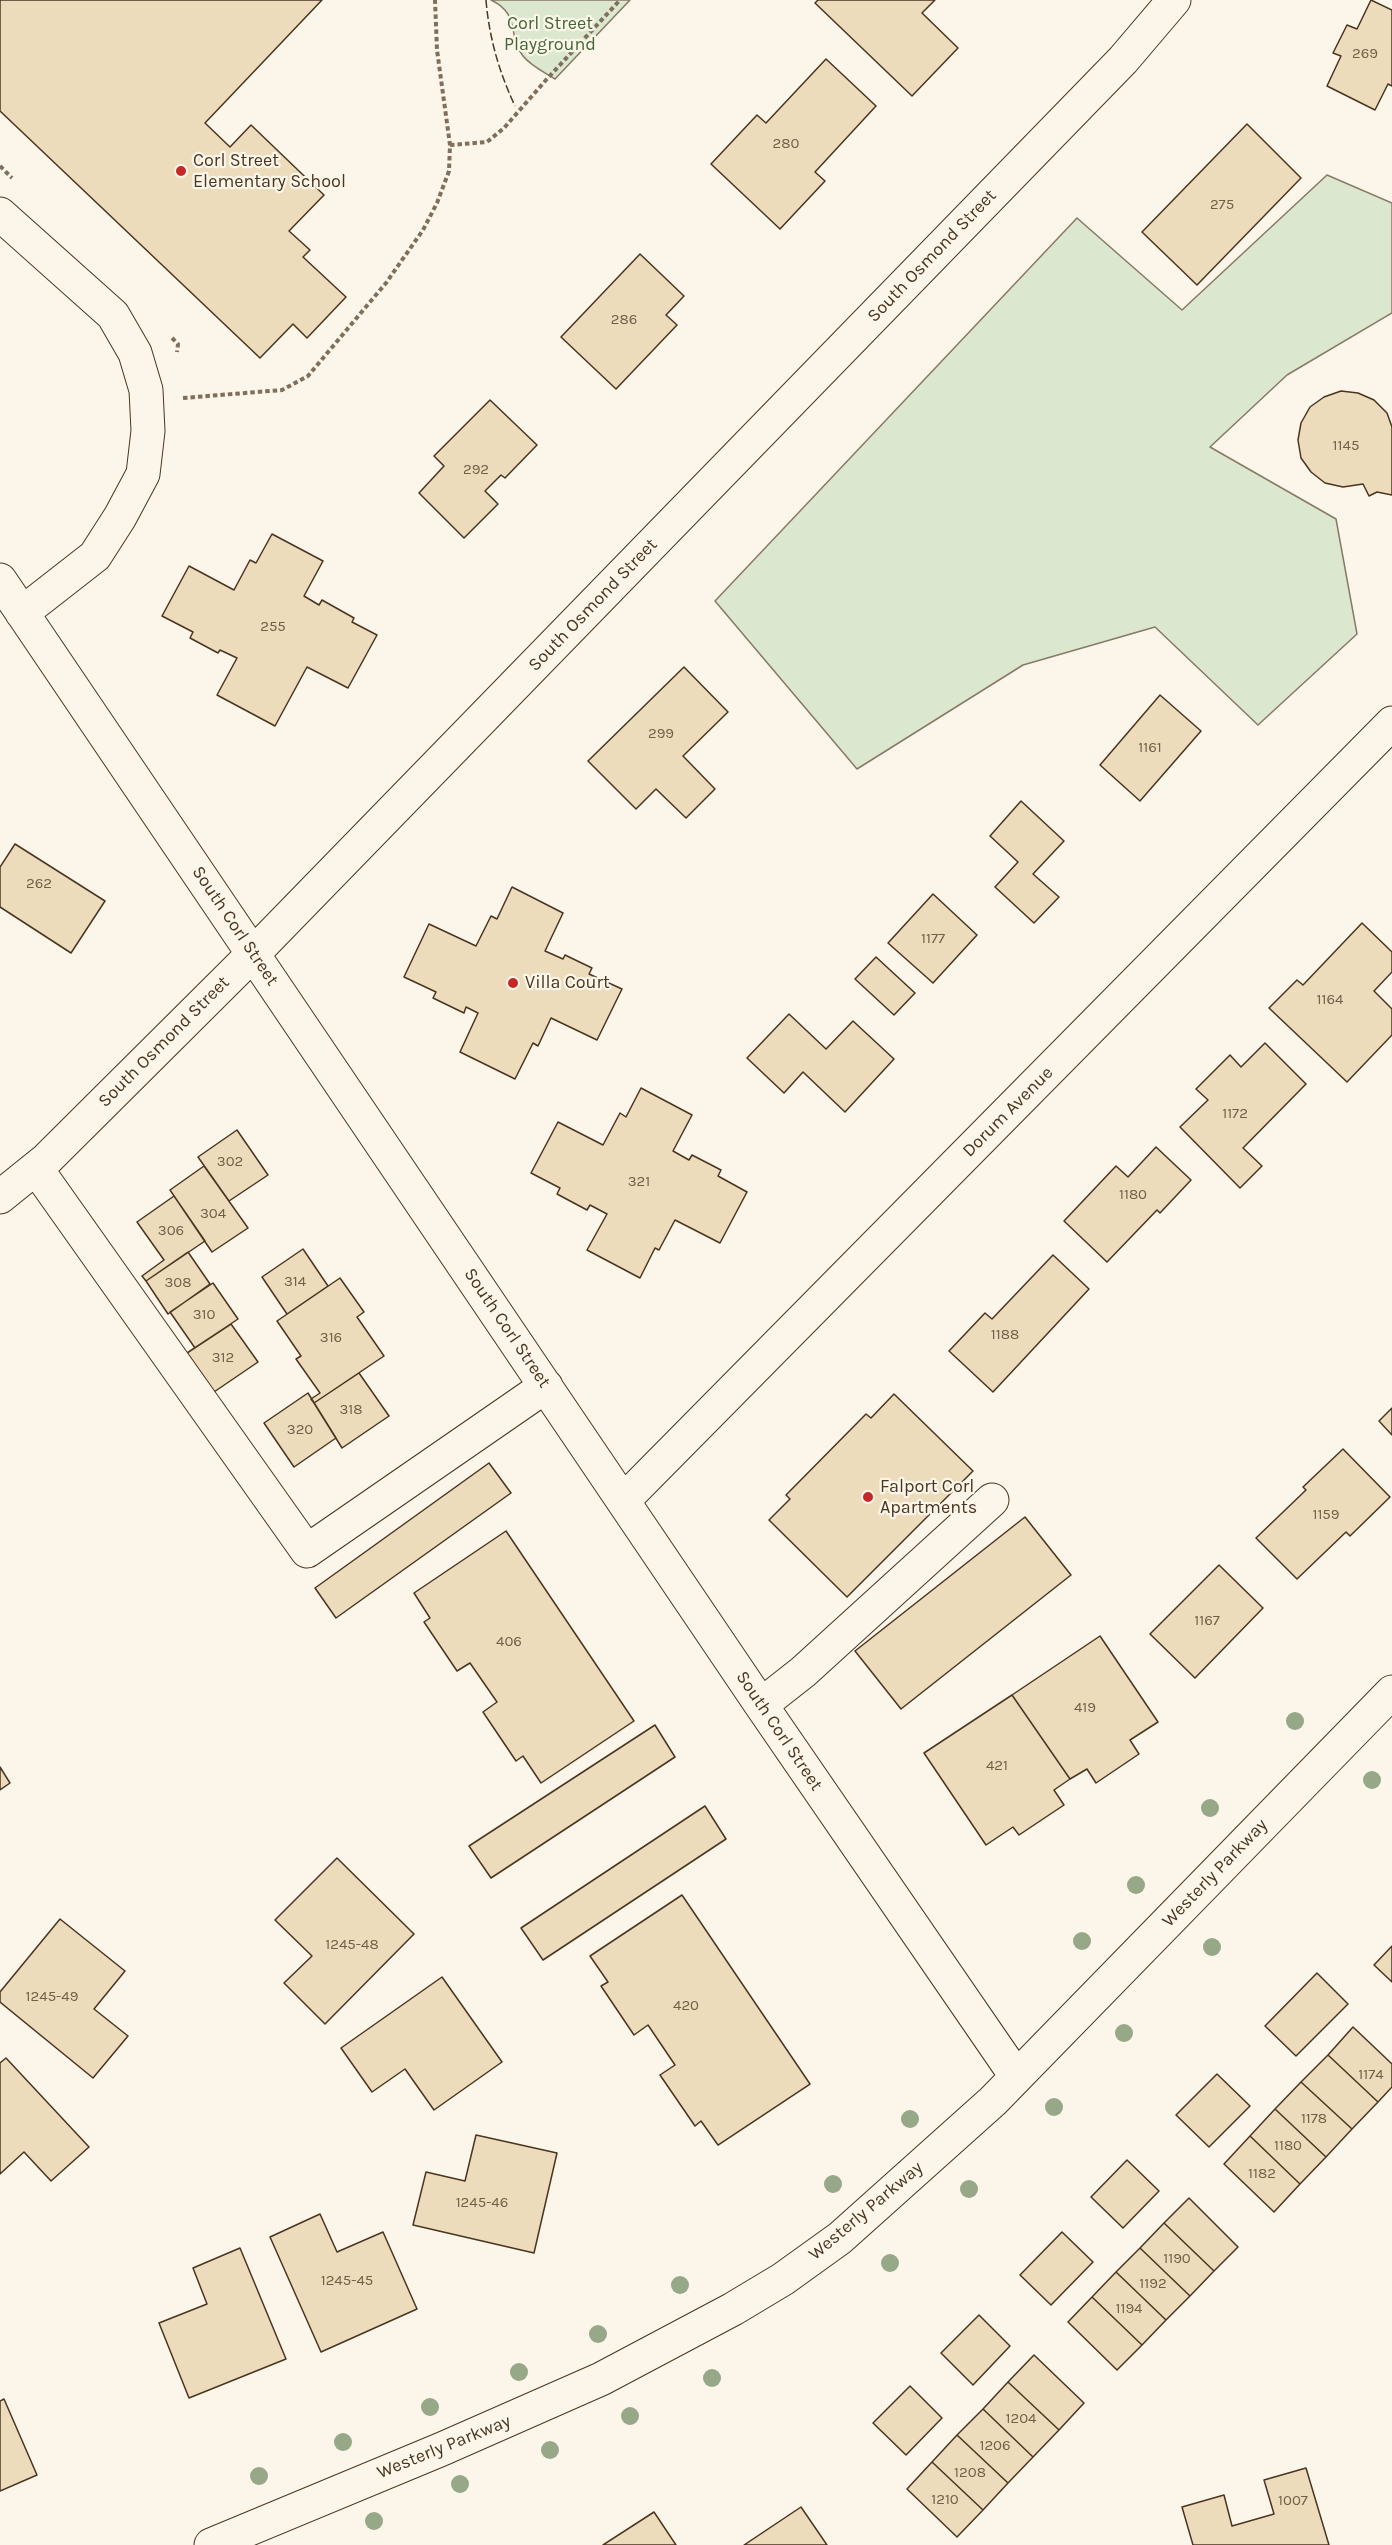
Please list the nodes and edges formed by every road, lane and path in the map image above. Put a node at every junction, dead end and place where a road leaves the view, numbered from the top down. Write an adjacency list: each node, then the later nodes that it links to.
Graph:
1 (435, 0): 4 (path)
2 (620, 0): 4 (path)
3 (1174, 0): 10 (street, South Osmond Street)
4 (450, 145): 6 (path)
5 (0, 214): 8 (street)
6 (174, 398)
7 (0, 580): 8 (street, South Corl Street)
8 (22, 613): 10 (street, South Corl Street)
9 (1392, 723): 15 (street, Dorum Avenue)
10 (253, 954): 11 (street, South Osmond Street); 13 (street, South Corl Street)
11 (36, 1168): 12 (street, South Osmond Street); 13 (street)
12 (0, 1197)
13 (546, 1386): 15 (street, South Corl Street)
14 (992, 1500): 17 (street)
15 (624, 1501): 17 (street, South Corl Street)
16 (1392, 1692): 18 (street, Westerly Parkway)
17 (761, 1705): 18 (street, South Corl Street)
18 (1016, 2076): 19 (street, Westerly Parkway)
19 (211, 2545)

